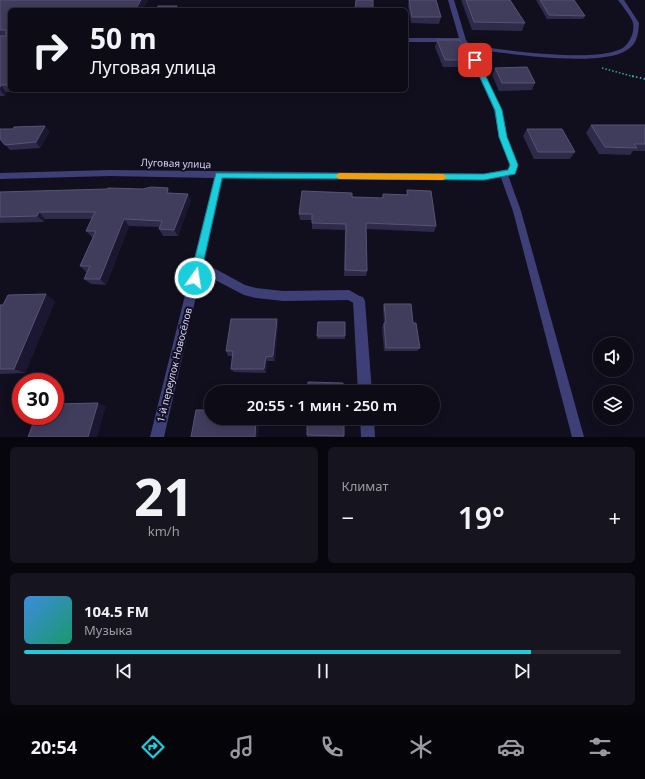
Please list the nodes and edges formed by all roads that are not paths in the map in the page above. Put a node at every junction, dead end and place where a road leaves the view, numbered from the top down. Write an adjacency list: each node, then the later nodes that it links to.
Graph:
1 (450, 0): 4 (street)
2 (621, 0): 5 (lane)
3 (408, 40): 4 (street)
4 (463, 40): 5 (street)
5 (469, 47): 7 (street)
6 (219, 175): 7 (street, Луговая улица); 8 (street, Луговая улица); 9 (street, 1-й переулок Новосёлов)
7 (504, 175): 15 (lane)
8 (0, 176)
9 (199, 264): 10 (lane); 13 (street, 1-й переулок Новосёлов)
10 (360, 301): 11 (street)
11 (365, 385)
12 (367, 425): 14 (street)
13 (157, 437)
14 (368, 437)
15 (578, 437)

